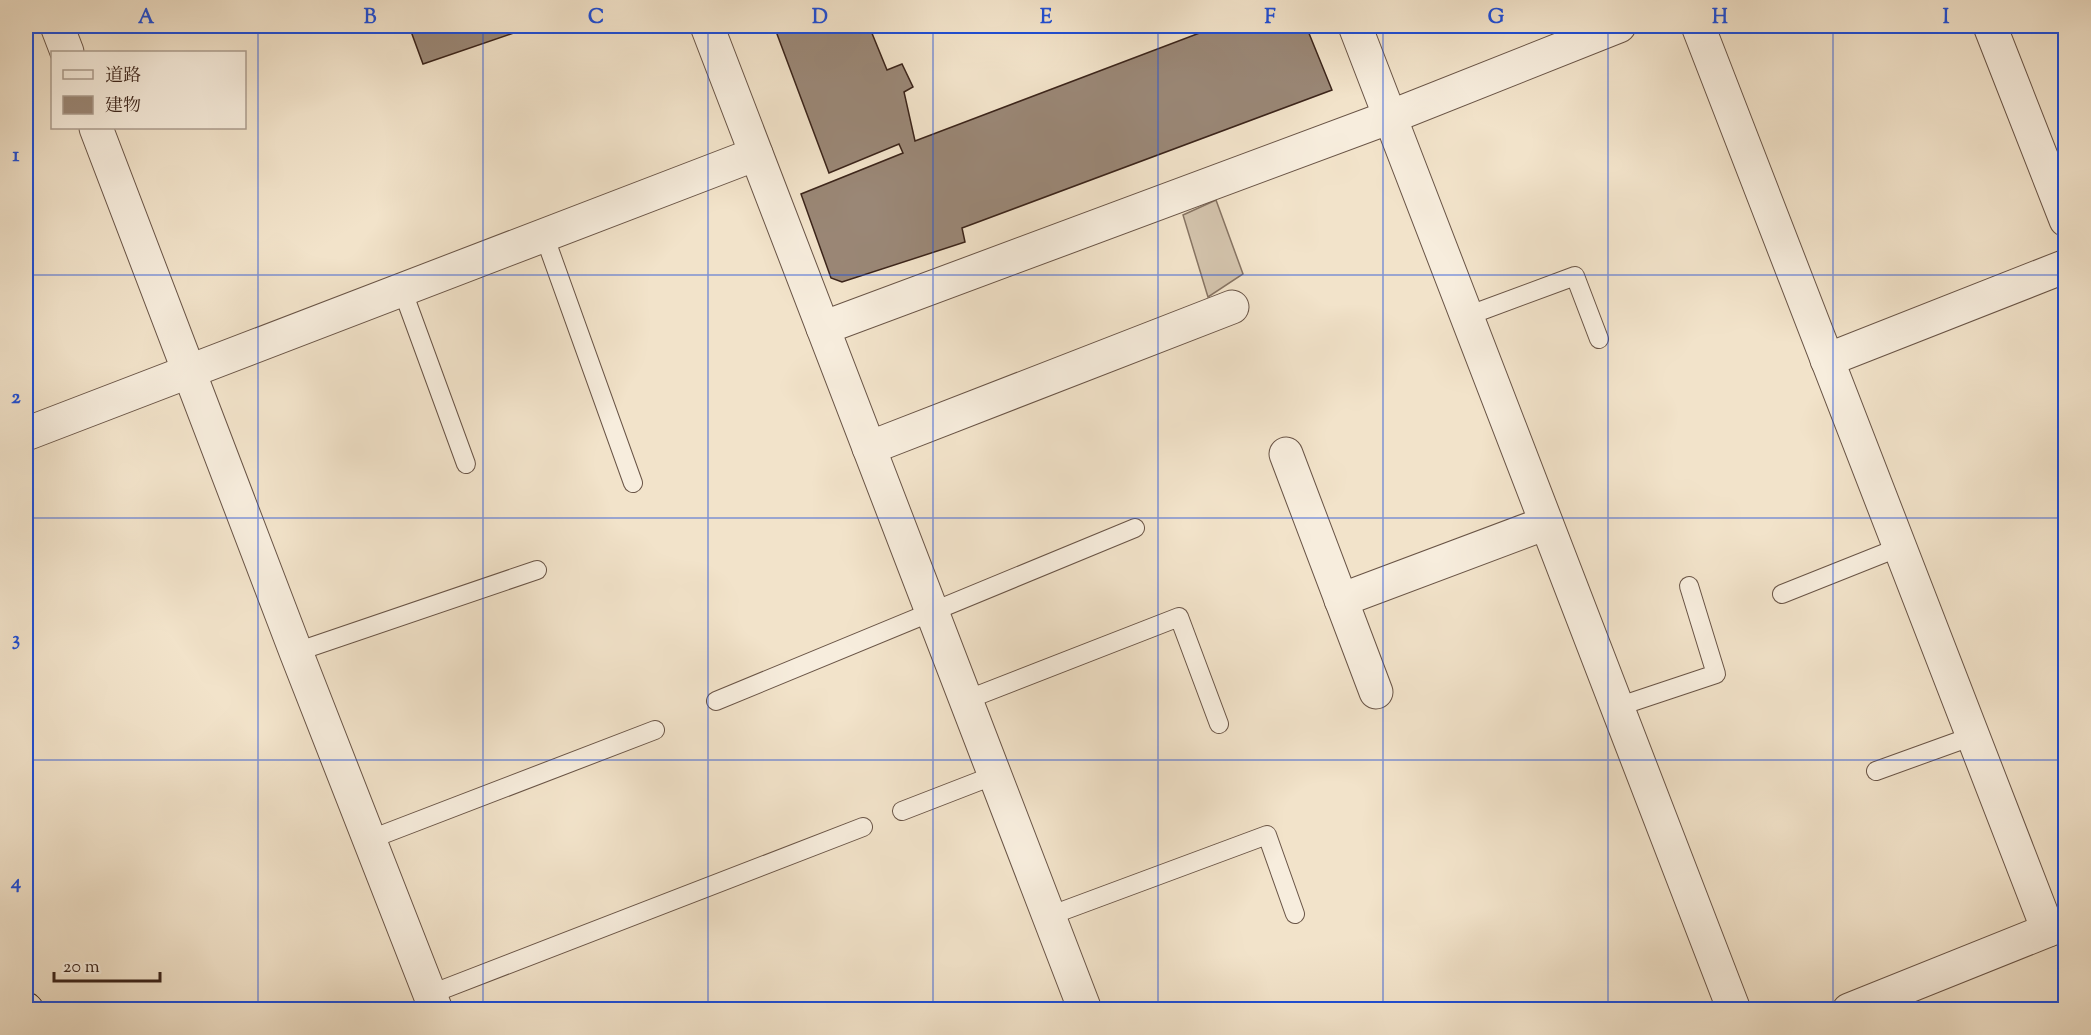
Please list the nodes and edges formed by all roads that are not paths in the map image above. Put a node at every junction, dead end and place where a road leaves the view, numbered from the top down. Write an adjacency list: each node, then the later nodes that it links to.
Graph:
1 (57, 26): 7 (street)
2 (707, 26): 10 (street)
3 (1355, 26): 8 (street)
4 (1619, 26): 8 (street)
5 (1698, 26): 19 (street)
6 (1990, 26): 11 (street)
7 (67, 51)
8 (1390, 117): 16 (street); 17 (street)
9 (96, 129): 20 (street)
10 (756, 154): 12 (street); 17 (street)
11 (2066, 220)
12 (544, 235): 14 (street); 25 (lane)
13 (2066, 266): 19 (street)
14 (402, 289): 20 (street); 24 (lane)
15 (1232, 307): 22 (street)
16 (1467, 316): 18 (lane); 26 (street)
17 (823, 328): 22 (street)
18 (1599, 339)
19 (1827, 360): 28 (street)
20 (189, 371): 21 (street); 34 (street)
21 (26, 434)
22 (869, 448): 33 (street)
23 (1286, 454): 32 (street)
24 (466, 464)
25 (633, 483)
26 (1546, 523): 32 (street); 38 (street)
27 (1135, 528): 33 (lane)
28 (1900, 547): 31 (lane); 41 (street)
29 (537, 570): 34 (lane)
30 (1689, 586): 38 (lane)
31 (1782, 594)
32 (1341, 600): 35 (street)
33 (932, 611): 36 (street); 37 (lane)
34 (296, 652): 46 (street)
35 (1376, 692)
36 (966, 700): 39 (lane); 43 (street)
37 (716, 701)
38 (1617, 707): 52 (street)
39 (1219, 724)
40 (655, 730): 46 (lane)
41 (1973, 736): 42 (lane); 49 (street)
42 (1876, 771)
43 (995, 775): 44 (lane); 48 (street)
44 (902, 811)
45 (863, 827): 50 (lane)
46 (371, 839): 50 (street)
47 (1295, 914): 48 (lane)
48 (1049, 916): 51 (street)
49 (2057, 927): 53 (street)
50 (434, 1002)
51 (1085, 1010)
52 (1734, 1010)
53 (1849, 1010)

